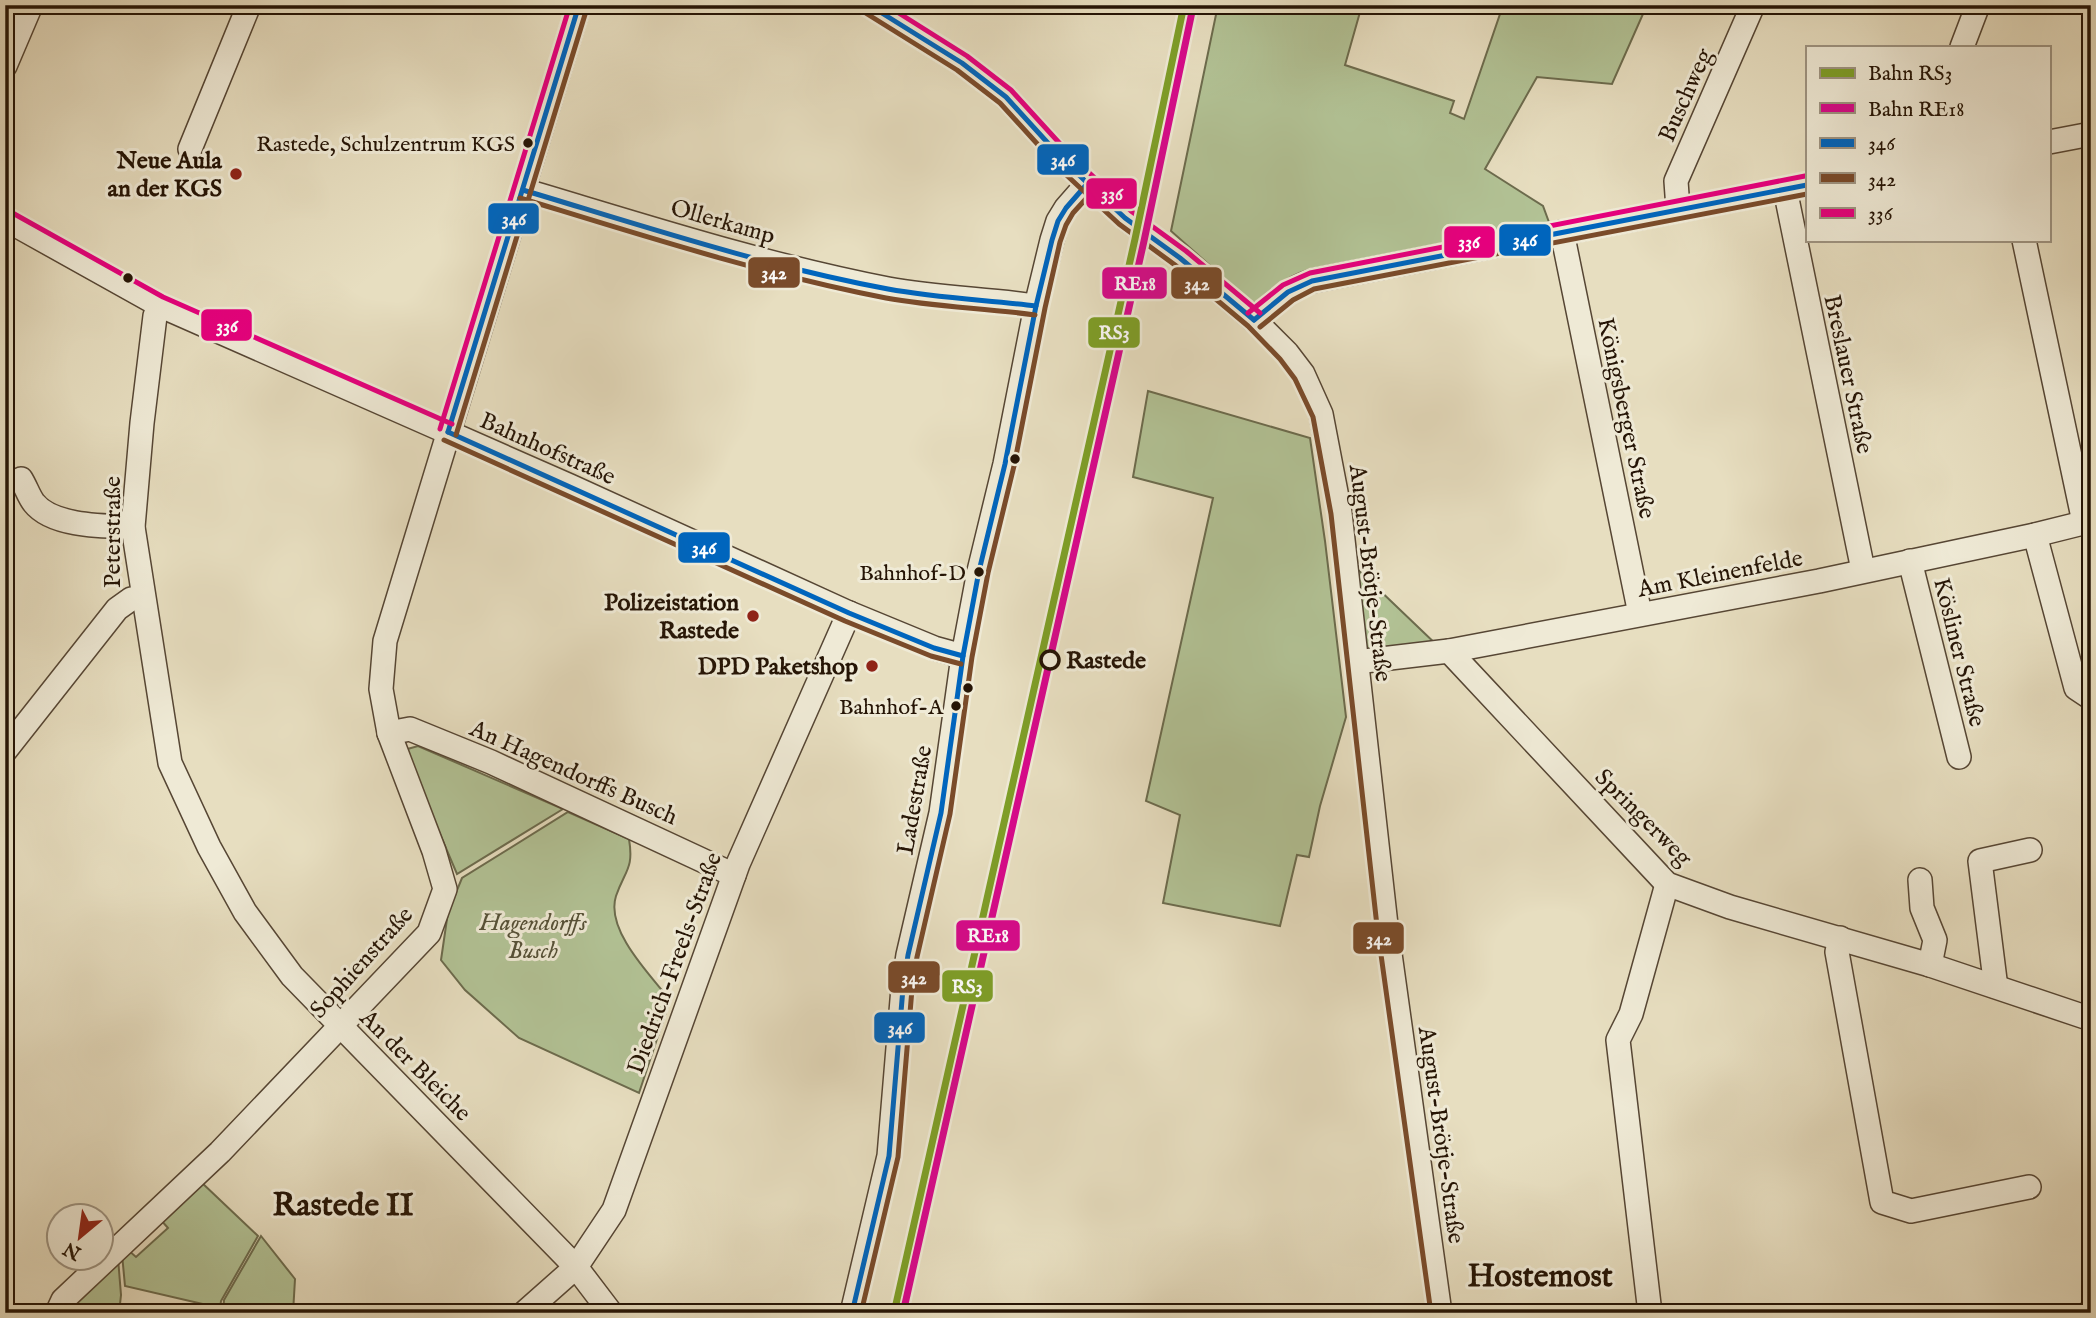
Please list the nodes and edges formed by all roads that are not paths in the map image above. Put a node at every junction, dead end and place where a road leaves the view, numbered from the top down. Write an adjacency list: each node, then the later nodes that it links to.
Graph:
1 (31, 5): 8 (street)
2 (249, 5): 11 (street)
3 (579, 5): 14 (street, Sophienstraße)
4 (869, 5): 12 (street, August-Brötje-Straße)
5 (1753, 5): 15 (street, Buschweg)
6 (1978, 5): 7 (street)
7 (1962, 46)
8 (5, 66)
9 (2091, 134): 10 (street)
10 (2050, 142)
11 (190, 149)
12 (1087, 184): 20 (street, Ladestraße); 21 (street, August-Brötje-Straße)
13 (1796, 187): 15 (street); 28 (street, Breslauer Straße)
14 (523, 190): 20 (street, Ollerkamp); 22 (street, Sophienstraße)
15 (1678, 209): 17 (street)
16 (5, 219): 19 (street, Bahnhofstraße)
17 (1562, 232): 21 (street); 31 (street, Königsberger Straße)
18 (2024, 242): 24 (street)
19 (159, 305): 22 (street, Bahnhofstraße); 25 (street, Peterstraße)
20 (1036, 306): 33 (street, Ladestraße)
21 (1254, 320): 34 (street, August-Brötje-Straße)
22 (448, 432): 30 (street, Bahnhofstraße); 36 (street, Sophienstraße)
23 (13, 477): 25 (street)
24 (2087, 521): 26 (street, Am Kleinenfelde)
25 (133, 527): 29 (street, Peterstraße)
26 (2035, 535): 27 (street, Am Kleinenfelde); 35 (street)
27 (1910, 561): 28 (street, Am Kleinenfelde); 38 (street, Kösliner Straße)
28 (1863, 570): 31 (street, Am Kleinenfelde)
29 (143, 597): 37 (street, Peterstraße); 47 (street, An der Bleiche)
30 (849, 613): 33 (street, Bahnhofstraße); 40 (street, Diedrich-Freels-Straße)
31 (1640, 614): 32 (street, Am Kleinenfelde)
32 (1449, 651): 34 (street, Am Kleinenfelde); 42 (street, Springerweg)
33 (963, 656): 53 (street, Ladestraße)
34 (1356, 662): 54 (street, August-Brötje-Straße)
35 (2091, 698)
36 (390, 733): 40 (street, An Hagendorffs Busch); 47 (street, Sophienstraße)
37 (5, 751)
38 (1959, 757)
39 (2030, 850): 45 (street)
40 (734, 875): 49 (street, Diedrich-Freels-Straße)
41 (1920, 880): 44 (street)
42 (1667, 884): 43 (street, Springerweg); 55 (street)
43 (1840, 938): 44 (street, Springerweg); 48 (street)
44 (1930, 965): 45 (street, Springerweg)
45 (1994, 986): 46 (street, Springerweg)
46 (2091, 1019)
47 (340, 1025): 49 (street, An der Bleiche); 50 (street, Sophienstraße)
48 (2029, 1187)
49 (576, 1267): 51 (street, Diedrich-Freels-Straße); 52 (street, An der Bleiche)
50 (57, 1313)
51 (524, 1313)
52 (611, 1313)
53 (852, 1313)
54 (1440, 1313)
55 (1650, 1313)

